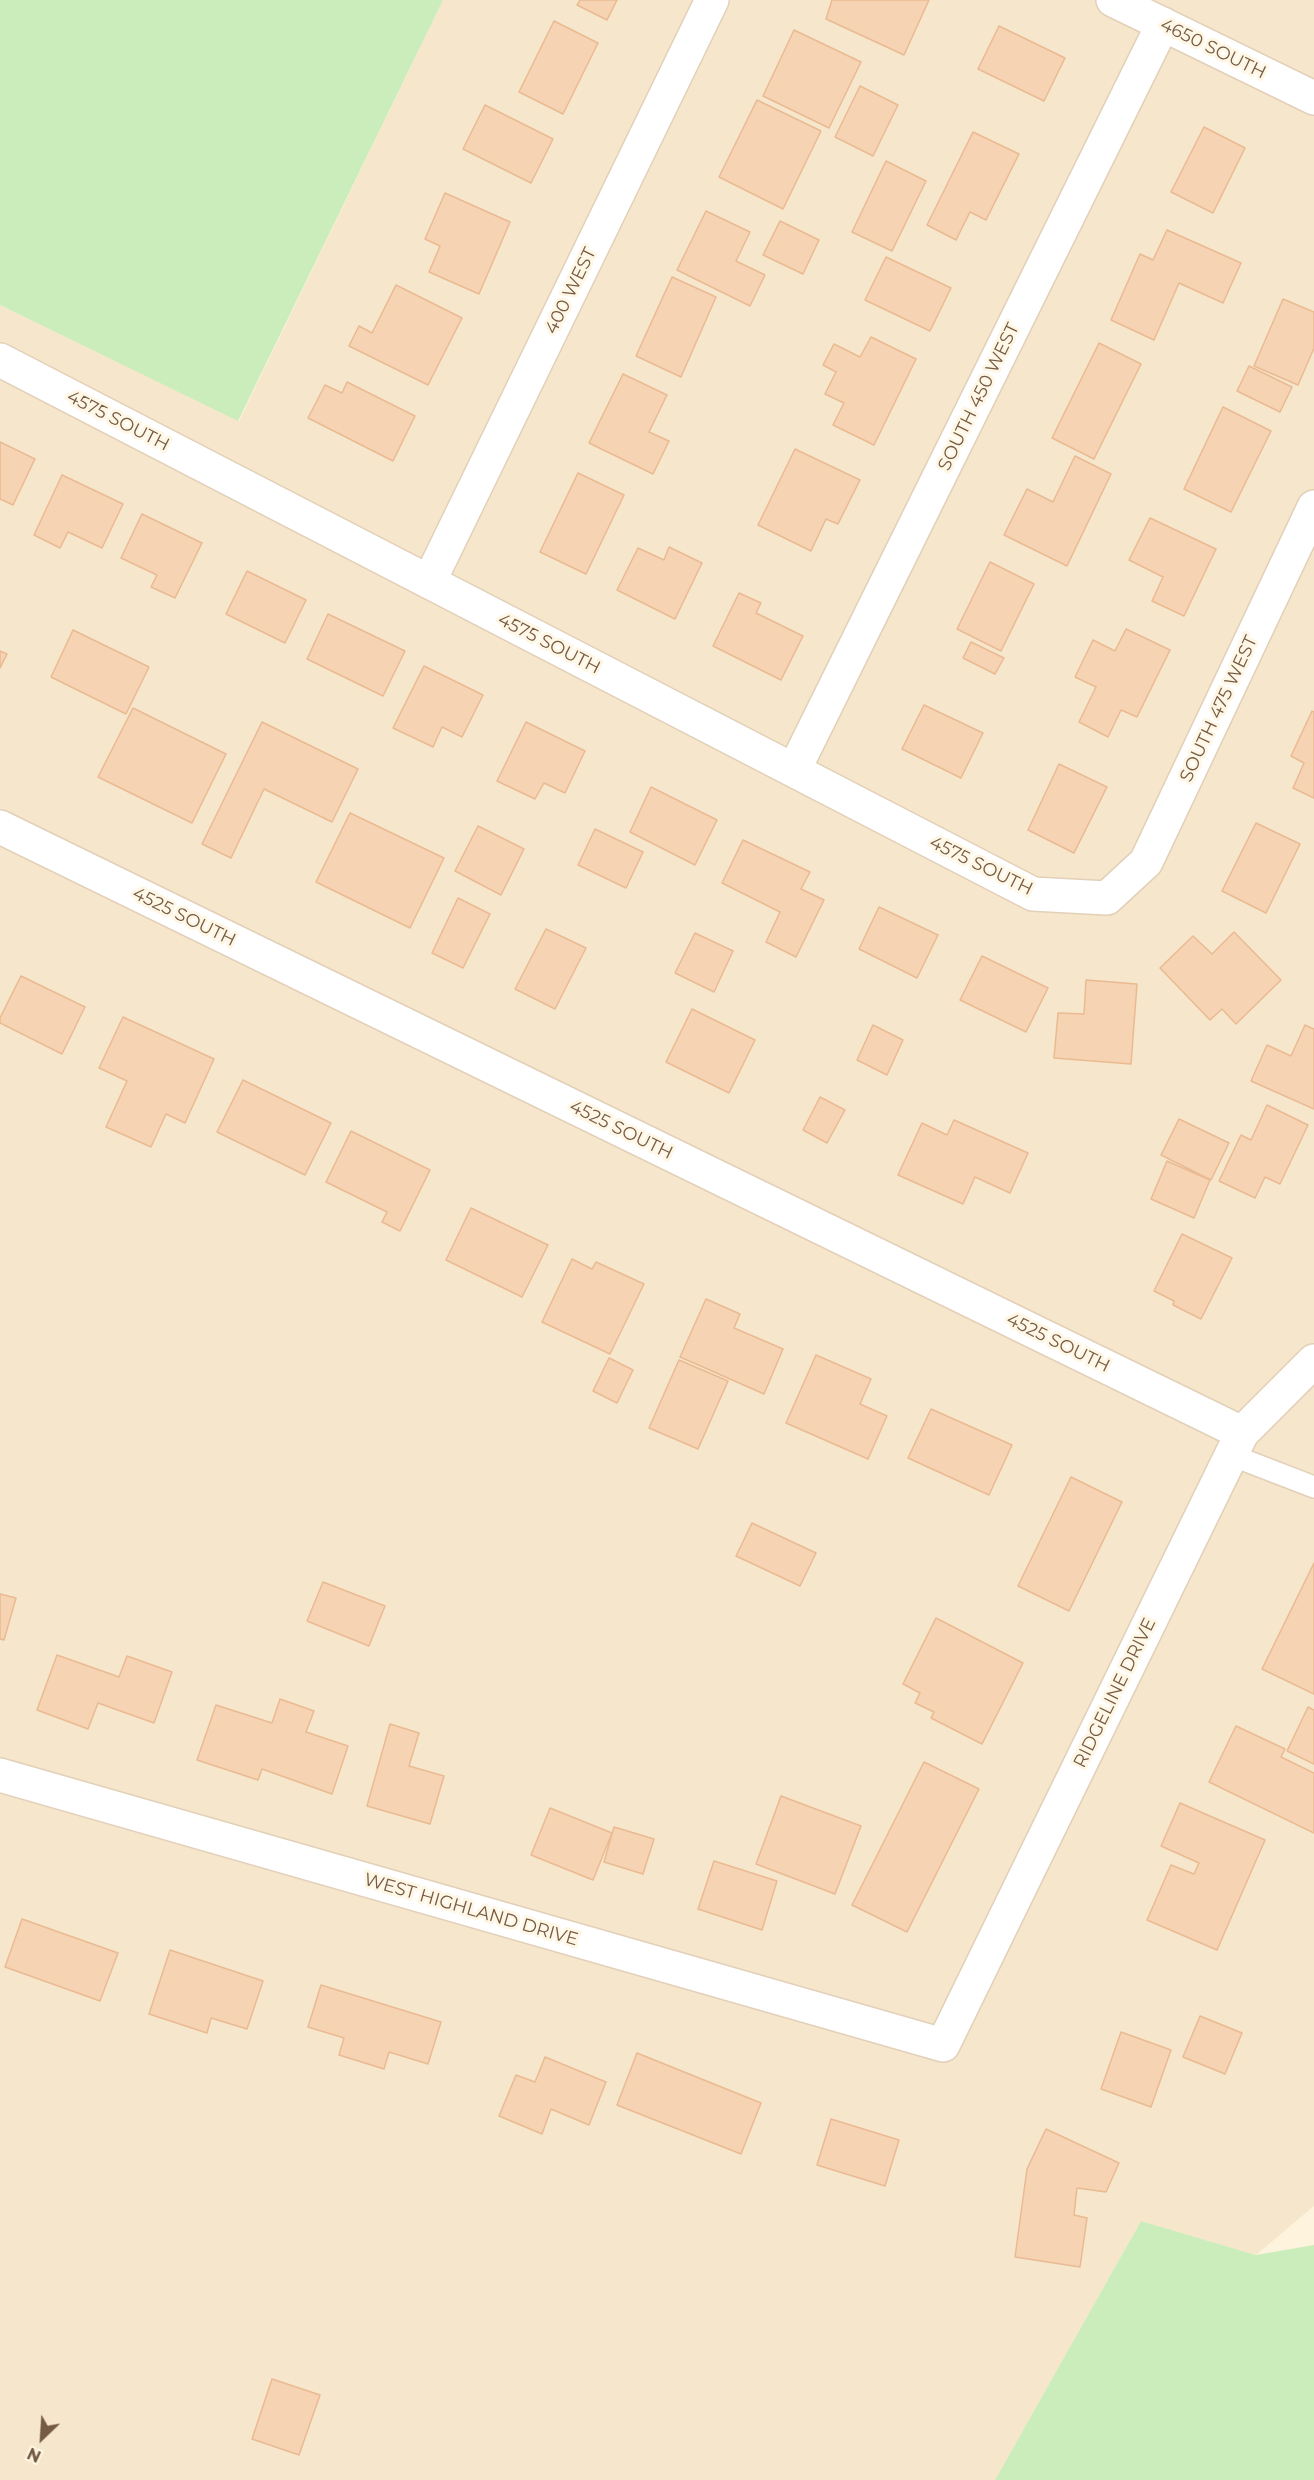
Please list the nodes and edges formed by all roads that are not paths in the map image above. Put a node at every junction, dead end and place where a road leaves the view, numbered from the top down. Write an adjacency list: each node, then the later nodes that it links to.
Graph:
1 (712, 0): 7 (street, 400 WEST)
2 (1113, 0): 3 (street, 4650 SOUTH)
3 (1163, 24): 4 (street, 4650 SOUTH); 8 (street, SOUTH 450 WEST)
4 (1314, 98)
5 (0, 360): 7 (street, 4575 SOUTH)
6 (1314, 507): 10 (street, SOUTH 475 WEST)
7 (429, 582): 8 (street, 4575 SOUTH)
8 (794, 770): 10 (street, 4575 SOUTH)
9 (0, 826): 12 (street, 4525 SOUTH)
10 (1107, 898)
11 (1314, 1361): 12 (street, RIDGELINE DRIVE)
12 (1237, 1444): 13 (lane); 15 (street, RIDGELINE DRIVE)
13 (1314, 1487)
14 (0, 1775): 15 (street, WEST HIGHLAND DRIVE)
15 (943, 2045)

